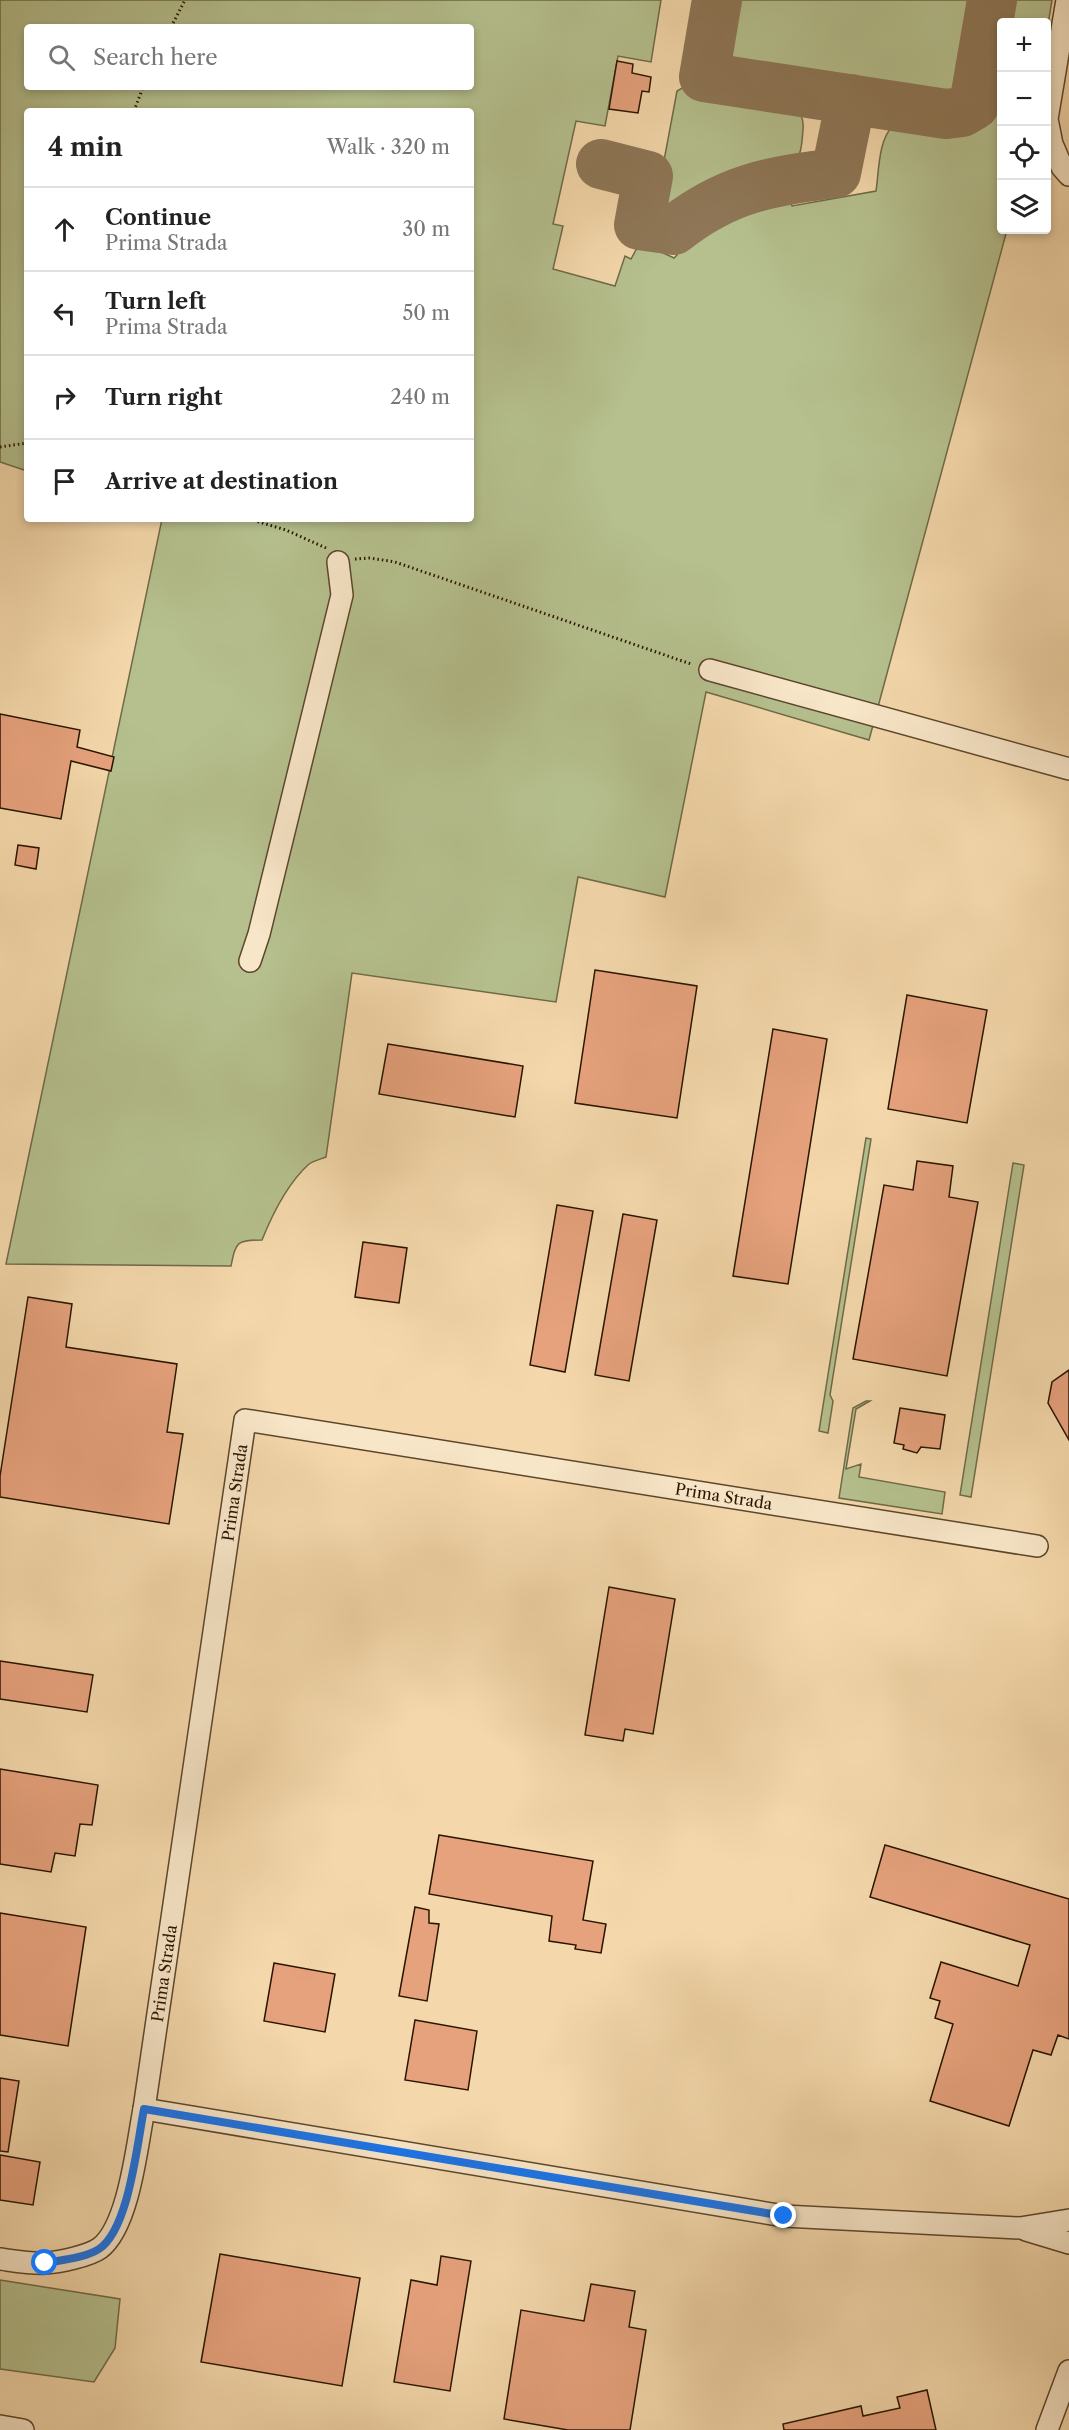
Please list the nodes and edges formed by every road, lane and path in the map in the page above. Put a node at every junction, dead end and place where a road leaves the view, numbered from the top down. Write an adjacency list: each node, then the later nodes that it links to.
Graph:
1 (185, 0): 3 (path)
2 (1066, 0): 6 (street)
3 (173, 24)
4 (141, 90): 5 (path)
5 (135, 108)
6 (1069, 175)
7 (24, 443): 8 (path)
8 (0, 447)
9 (259, 522): 10 (path)
10 (338, 562): 11 (path); 13 (street)
11 (710, 670): 12 (street)
12 (1069, 769)
13 (250, 961)
14 (1036, 1546): 15 (street, Prima Strada)
15 (144, 2109): 17 (street); 19 (street, Prima Strada)
16 (1069, 2220): 17 (street)
17 (1020, 2228): 18 (street)
18 (1069, 2243)
19 (0, 2259)
20 (1069, 2371): 23 (street)
21 (0, 2426): 22 (street)
22 (23, 2430)
23 (1047, 2430)

